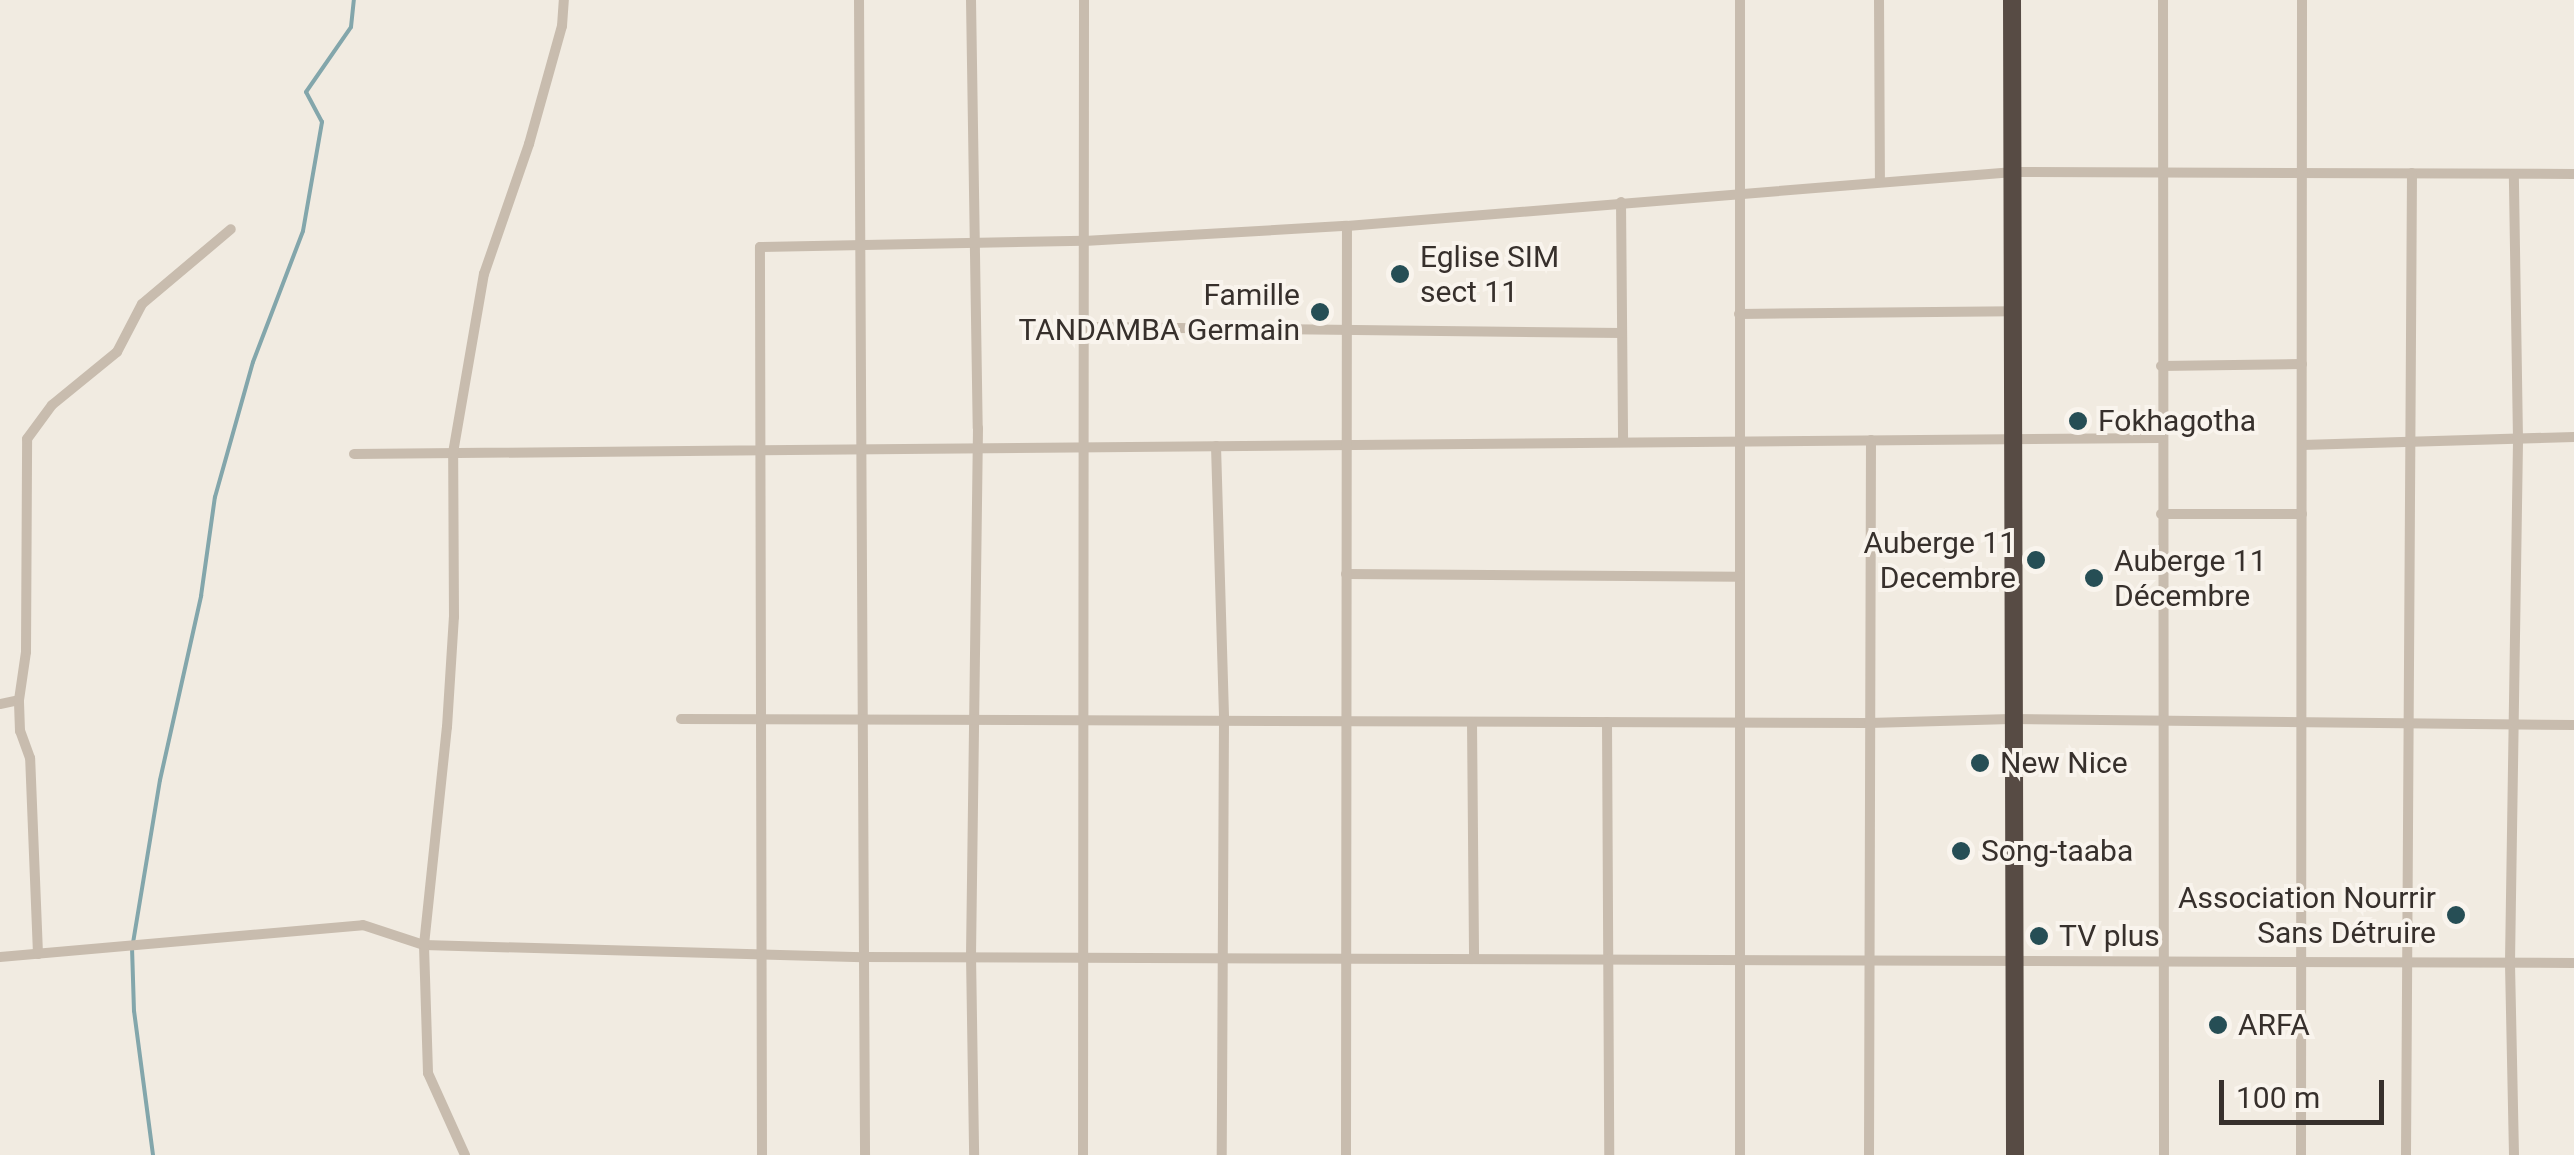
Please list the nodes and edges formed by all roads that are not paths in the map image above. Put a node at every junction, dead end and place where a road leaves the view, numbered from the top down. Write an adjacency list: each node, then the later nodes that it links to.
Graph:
1 (564, 0): 47 (street)
2 (859, 0): 23 (street)
3 (971, 0): 22 (street)
4 (1084, 0): 21 (street)
5 (1740, 0): 17 (street)
6 (1878, 0): 16 (street)
7 (2012, 0): 10 (highway)
8 (2163, 0): 12 (street)
9 (2302, 0): 13 (street)
10 (2014, 172): 12 (street); 16 (street); 24 (highway)
11 (2412, 173): 13 (street); 14 (street); 37 (street)
12 (2162, 174): 13 (street); 30 (street)
13 (2303, 174): 29 (street)
14 (2514, 174): 15 (street); 35 (street)
15 (2574, 174)
16 (1880, 182): 17 (street)
17 (1739, 192): 18 (street); 25 (street)
18 (1622, 202): 19 (street); 28 (street)
19 (1347, 226): 21 (street); 27 (street)
20 (231, 229): 52 (street)
21 (1084, 241): 22 (street); 26 (street)
22 (974, 244): 23 (street); 42 (street)
23 (860, 246): 44 (street); 45 (street)
24 (2014, 312): 25 (street); 33 (highway)
25 (1739, 314): 36 (street)
26 (1084, 327): 27 (street); 43 (street)
27 (1347, 330): 28 (street); 39 (street)
28 (1622, 333): 38 (street)
29 (2302, 364): 30 (street); 41 (street)
30 (2162, 366): 32 (street)
31 (2574, 436): 35 (street)
32 (2161, 438): 33 (street); 48 (street)
33 (2013, 439): 34 (street); 55 (highway)
34 (1871, 440): 36 (street); 65 (street)
35 (2518, 440): 37 (street); 69 (street)
36 (1739, 441): 38 (street); 51 (street)
37 (2410, 441): 41 (street); 68 (street)
38 (1623, 442): 39 (street)
39 (1347, 445): 40 (street); 50 (street)
40 (1216, 446): 43 (street); 60 (street)
41 (2302, 446): 49 (street)
42 (978, 448): 43 (street); 45 (street); 58 (street)
43 (1084, 448): 59 (street)
44 (764, 450): 45 (street); 47 (street); 56 (street)
45 (862, 450): 57 (street)
46 (354, 454): 47 (street)
47 (453, 454): 71 (street)
48 (2161, 514): 49 (street); 66 (street)
49 (2302, 514): 67 (street)
50 (1346, 574): 51 (street); 61 (street)
51 (1739, 577): 64 (street)
52 (19, 700): 53 (street); 73 (street)
53 (0, 704)
54 (681, 719): 56 (street)
55 (2012, 719): 65 (street); 66 (street); 84 (highway)
56 (762, 720): 57 (street); 72 (street)
57 (863, 720): 58 (street); 76 (street)
58 (976, 720): 59 (street); 74 (street)
59 (1085, 720): 60 (street); 77 (street)
60 (1224, 721): 61 (street); 78 (street)
61 (1346, 721): 62 (street); 79 (street)
62 (1472, 722): 63 (street); 80 (street)
63 (1607, 722): 64 (street); 81 (street)
64 (1738, 722): 65 (street); 82 (street)
65 (1869, 723): 83 (street)
66 (2162, 724): 67 (street); 85 (street)
67 (2301, 724): 68 (street); 86 (street)
68 (2408, 725): 69 (street); 87 (street)
69 (2514, 725): 70 (street); 88 (street)
70 (2574, 725)
71 (424, 946): 72 (street); 73 (street); 90 (street)
72 (762, 953): 76 (street); 91 (street)
73 (38, 954): 75 (street)
74 (971, 955): 76 (street); 77 (street); 93 (street)
75 (0, 957)
76 (864, 957): 92 (street)
77 (1084, 958): 78 (street); 94 (street)
78 (1221, 959): 79 (street); 95 (street)
79 (1348, 959): 80 (street); 96 (street)
80 (1474, 959): 81 (street)
81 (1611, 960): 82 (street); 97 (street)
82 (1740, 960): 83 (street); 98 (street)
83 (1869, 960): 84 (street); 99 (street)
84 (2016, 961): 85 (street); 100 (highway)
85 (2162, 961): 86 (street); 101 (street)
86 (2300, 962): 87 (street); 102 (street)
87 (2406, 962): 88 (street); 103 (street)
88 (2510, 962): 89 (street); 104 (street)
89 (2574, 962)
90 (465, 1155)
91 (762, 1155)
92 (865, 1155)
93 (974, 1155)
94 (1083, 1155)
95 (1222, 1155)
96 (1346, 1155)
97 (1610, 1155)
98 (1740, 1155)
99 (1869, 1155)
100 (2015, 1155)
101 (2164, 1155)
102 (2300, 1155)
103 (2406, 1155)
104 (2514, 1155)

